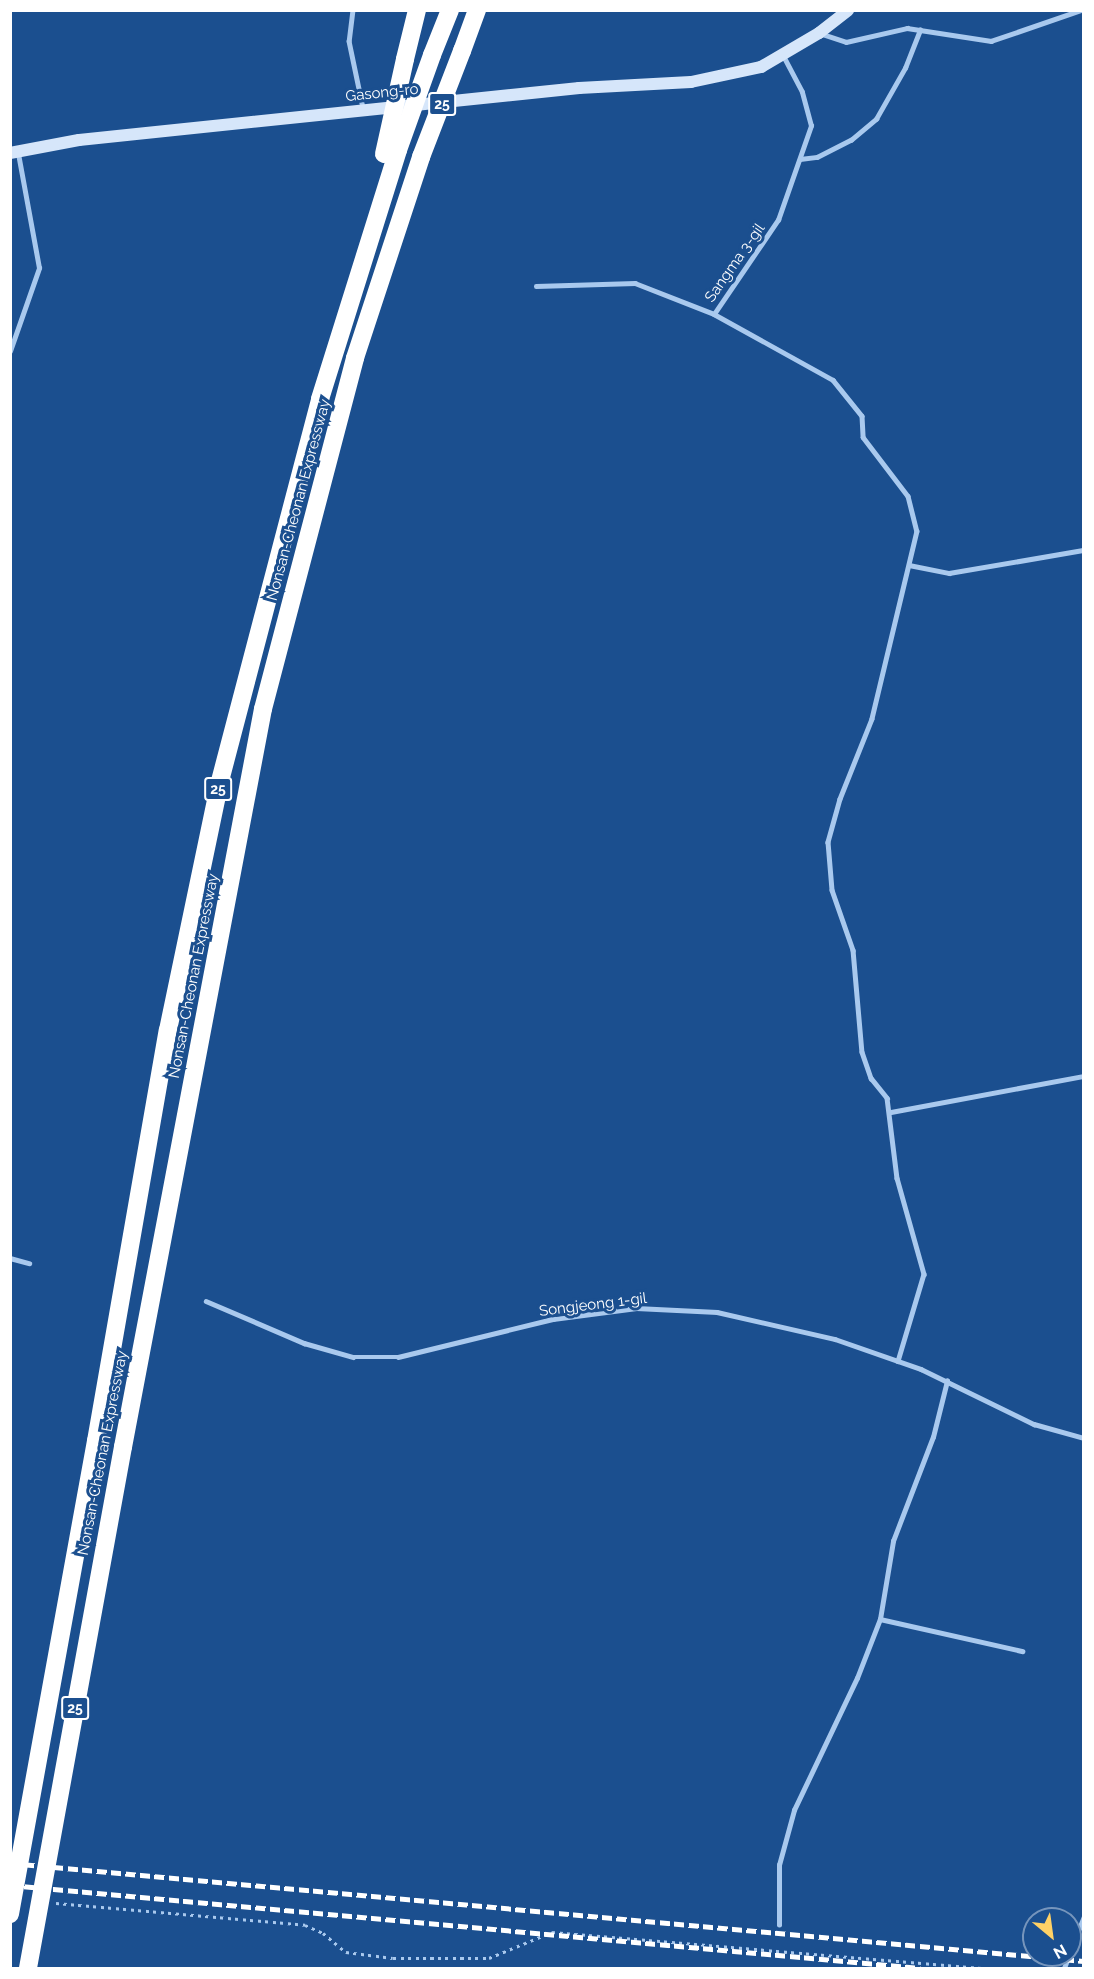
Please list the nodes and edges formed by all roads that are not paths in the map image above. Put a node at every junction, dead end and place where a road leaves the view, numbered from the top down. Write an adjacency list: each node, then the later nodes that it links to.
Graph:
1 (353, 10): 10 (lane)
2 (417, 10): 12 (highway, bridge)
3 (450, 10): 12 (highway, Nonsan-Cheonan Expressway / 25, bridge)
4 (477, 10): 31 (highway, Nonsan-Cheonan Expressway / 25, bridge)
5 (848, 10): 8 (street, Gasong-ro)
6 (1081, 10): 7 (lane)
7 (920, 30): 8 (lane); 13 (lane)
8 (819, 33): 9 (street, Gasong-ro)
9 (782, 55): 10 (street, Gasong-ro); 13 (lane, Sangma 3-gil)
10 (364, 110): 11 (street, Gasong-ro)
11 (14, 152): 16 (lane)
12 (391, 152): 29 (highway, Nonsan-Cheonan Expressway / 25, bridge)
13 (800, 159): 15 (lane, Sangma 3-gil)
14 (536, 286): 15 (lane, Sangma 3-gil)
15 (714, 314): 18 (lane)
16 (10, 351)
17 (1083, 550): 18 (lane)
18 (909, 565): 20 (lane)
19 (1083, 1076): 20 (lane)
20 (891, 1112): 24 (lane)
21 (10, 1258): 22 (lane)
22 (29, 1263)
23 (206, 1301): 24 (lane, Songjeong 1-gil)
24 (898, 1361): 25 (lane, Songjeong 1-gil)
25 (947, 1381): 26 (lane, Songjeong 1-gil); 27 (lane)
26 (1083, 1438)
27 (880, 1619): 28 (lane); 30 (lane)
28 (1022, 1652)
29 (10, 1914)
30 (779, 1925)
31 (28, 1968)

